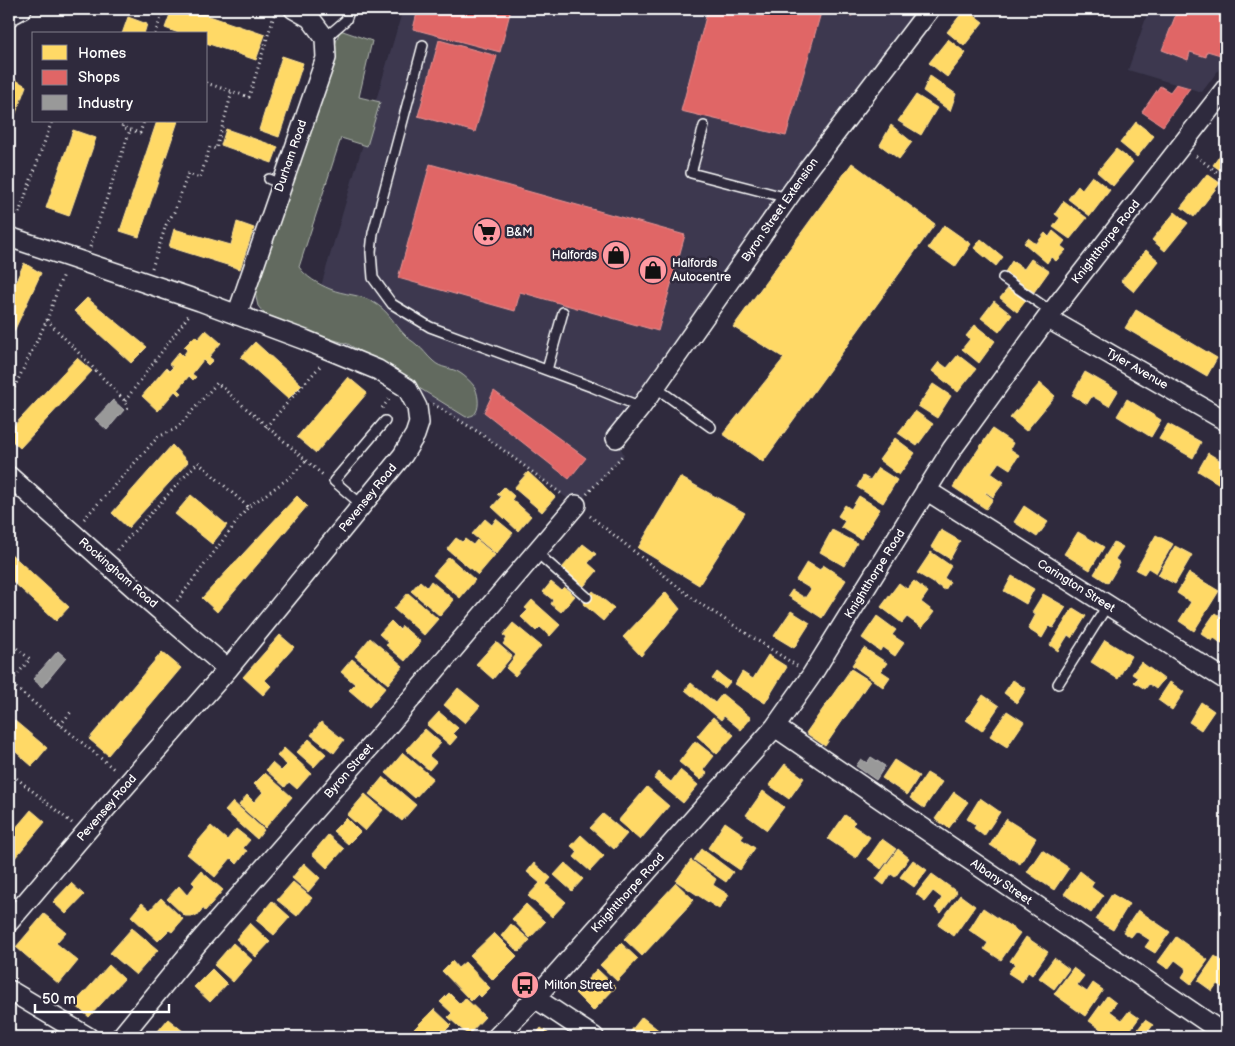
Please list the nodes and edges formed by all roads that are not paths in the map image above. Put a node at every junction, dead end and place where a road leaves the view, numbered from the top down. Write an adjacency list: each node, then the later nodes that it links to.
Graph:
1 (22, 9): 5 (street)
2 (294, 9): 6 (street)
3 (350, 9): 6 (lane)
4 (930, 9): 10 (street, Byron Street Extension)
5 (9, 16)
6 (325, 38): 14 (street, Durham Road)
7 (424, 44): 16 (lane)
8 (1226, 88): 15 (street, Knightthorpe Road)
9 (704, 126): 10 (lane)
10 (788, 198): 17 (street, Byron Street Extension)
11 (9, 237): 14 (street, Pevensey Road)
12 (1004, 278): 15 (lane)
13 (564, 312): 16 (lane)
14 (237, 315): 25 (street, Pevensey Road)
15 (1050, 315): 19 (street, Tyler Avenue); 24 (street, Knightthorpe Road)
16 (547, 370): 18 (lane)
17 (655, 387): 18 (street, Byron Street Extension); 21 (lane)
18 (641, 407): 22 (street, Byron Street Extension)
19 (1226, 420)
20 (385, 421): 25 (lane)
21 (710, 427)
22 (616, 438)
23 (9, 476): 30 (street, Rockingham Road)
24 (926, 490): 29 (street, Carington Street); 33 (street, Knightthorpe Road)
25 (362, 505): 30 (street, Pevensey Road)
26 (576, 505): 27 (street, Byron Street)
27 (536, 552): 28 (lane); 39 (street, Byron Street)
28 (587, 597)
29 (1107, 606): 31 (street, Carington Street); 32 (lane)
30 (228, 669): 34 (street, Pevensey Road)
31 (1226, 680)
32 (1058, 684)
33 (775, 727): 36 (street, Knightthorpe Road); 37 (street, Albany Street)
34 (9, 922)
35 (9, 990): 38 (street)
36 (535, 998): 40 (street, Knightthorpe Road); 41 (street)
37 (1226, 1035)
38 (88, 1037)
39 (121, 1037)
40 (496, 1037)
41 (594, 1037)

